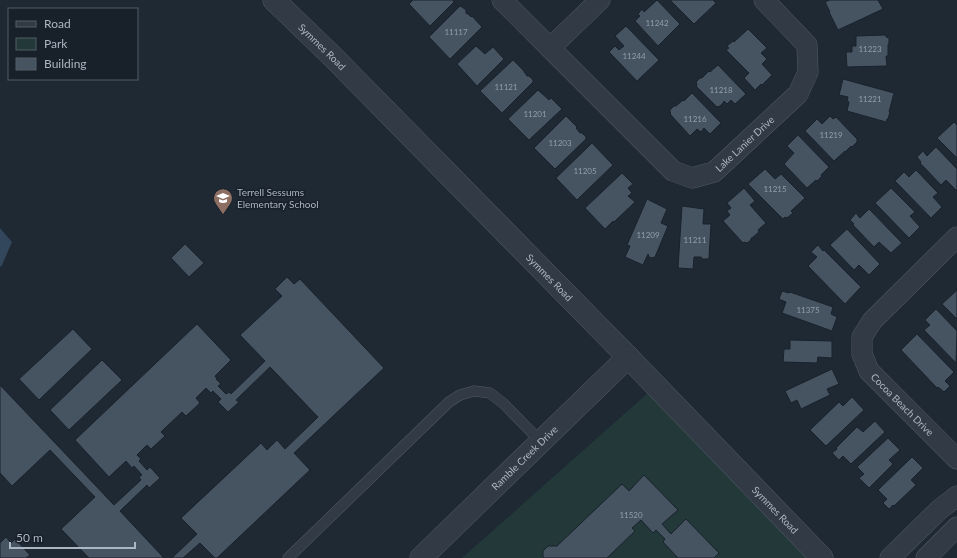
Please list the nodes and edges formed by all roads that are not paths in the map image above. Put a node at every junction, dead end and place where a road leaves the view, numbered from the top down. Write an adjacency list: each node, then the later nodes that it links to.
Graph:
1 (274, 0): 7 (street, Symmes Road)
2 (502, 0): 5 (street, Lake Lanier Drive)
3 (600, 0): 5 (street)
4 (764, 0): 5 (street, Lake Lanier Drive)
5 (550, 48)
6 (957, 237): 9 (street, Cocoa Beach Drive)
7 (628, 357): 8 (street, Ramble Creek Drive); 15 (street, Symmes Road)
8 (541, 442): 13 (lane); 14 (street, Ramble Creek Drive)
9 (957, 459)
10 (957, 496): 11 (street)
11 (929, 520): 12 (street); 16 (street)
12 (952, 532): 17 (street)
13 (288, 558)
14 (421, 558)
15 (822, 558)
16 (890, 558)
17 (926, 558)

